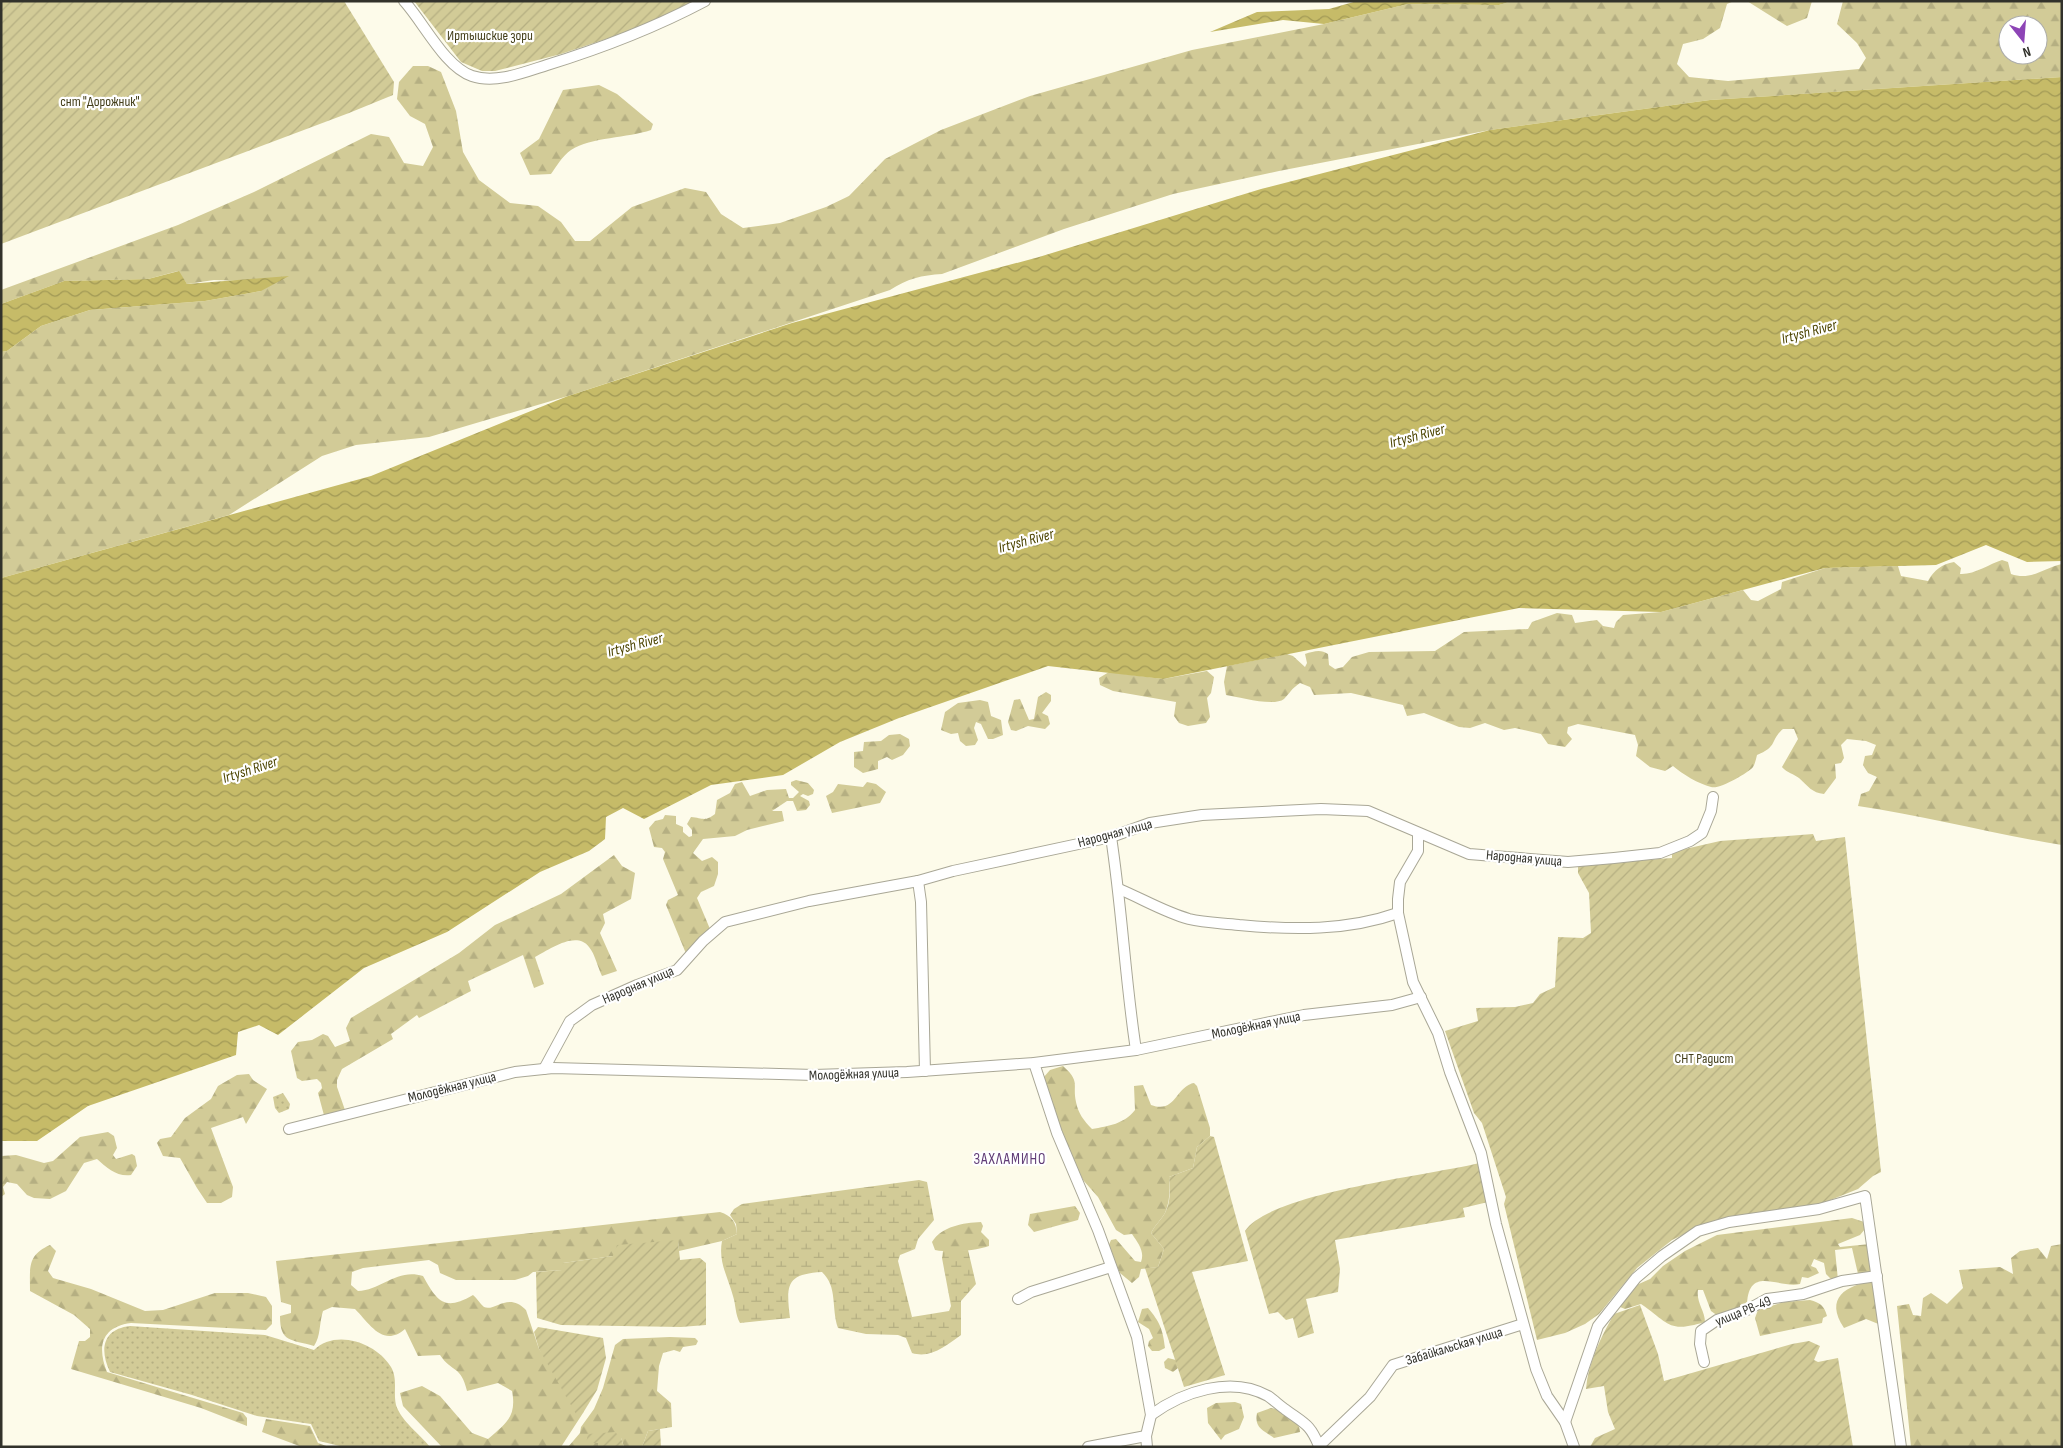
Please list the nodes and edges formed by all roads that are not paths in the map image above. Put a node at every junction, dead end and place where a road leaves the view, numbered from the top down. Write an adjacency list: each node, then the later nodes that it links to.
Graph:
1 (404, 1): 2 (street)
2 (705, 1)
3 (1713, 797): 4 (street, Народная улица)
4 (1418, 834): 5 (street, Народная улица); 8 (street)
5 (1111, 837): 6 (street, Народная улица); 7 (street)
6 (918, 881): 12 (street, Народная улица); 13 (street)
7 (1119, 889): 8 (street); 10 (street)
8 (1398, 913): 9 (street)
9 (1421, 997): 10 (street, Молодёжная улица); 18 (street)
10 (1136, 1050): 11 (street, Молодёжная улица)
11 (1034, 1064): 13 (street, Молодёжная улица); 15 (street)
12 (544, 1069): 13 (street, Молодёжная улица); 14 (street, Молодёжная улица)
13 (925, 1071)
14 (289, 1129)
15 (1111, 1266): 17 (street); 20 (street)
16 (1876, 1276): 19 (street, улица РВ-49); 21 (street); 26 (street)
17 (1018, 1299)
18 (1524, 1324): 20 (street, Забайкальская улица); 21 (street)
19 (1704, 1362)
20 (1151, 1415): 22 (street)
21 (1565, 1422): 25 (street)
22 (1146, 1436): 23 (street); 24 (street)
23 (1088, 1447)
24 (1147, 1447)
25 (1574, 1447)
26 (1901, 1447)

